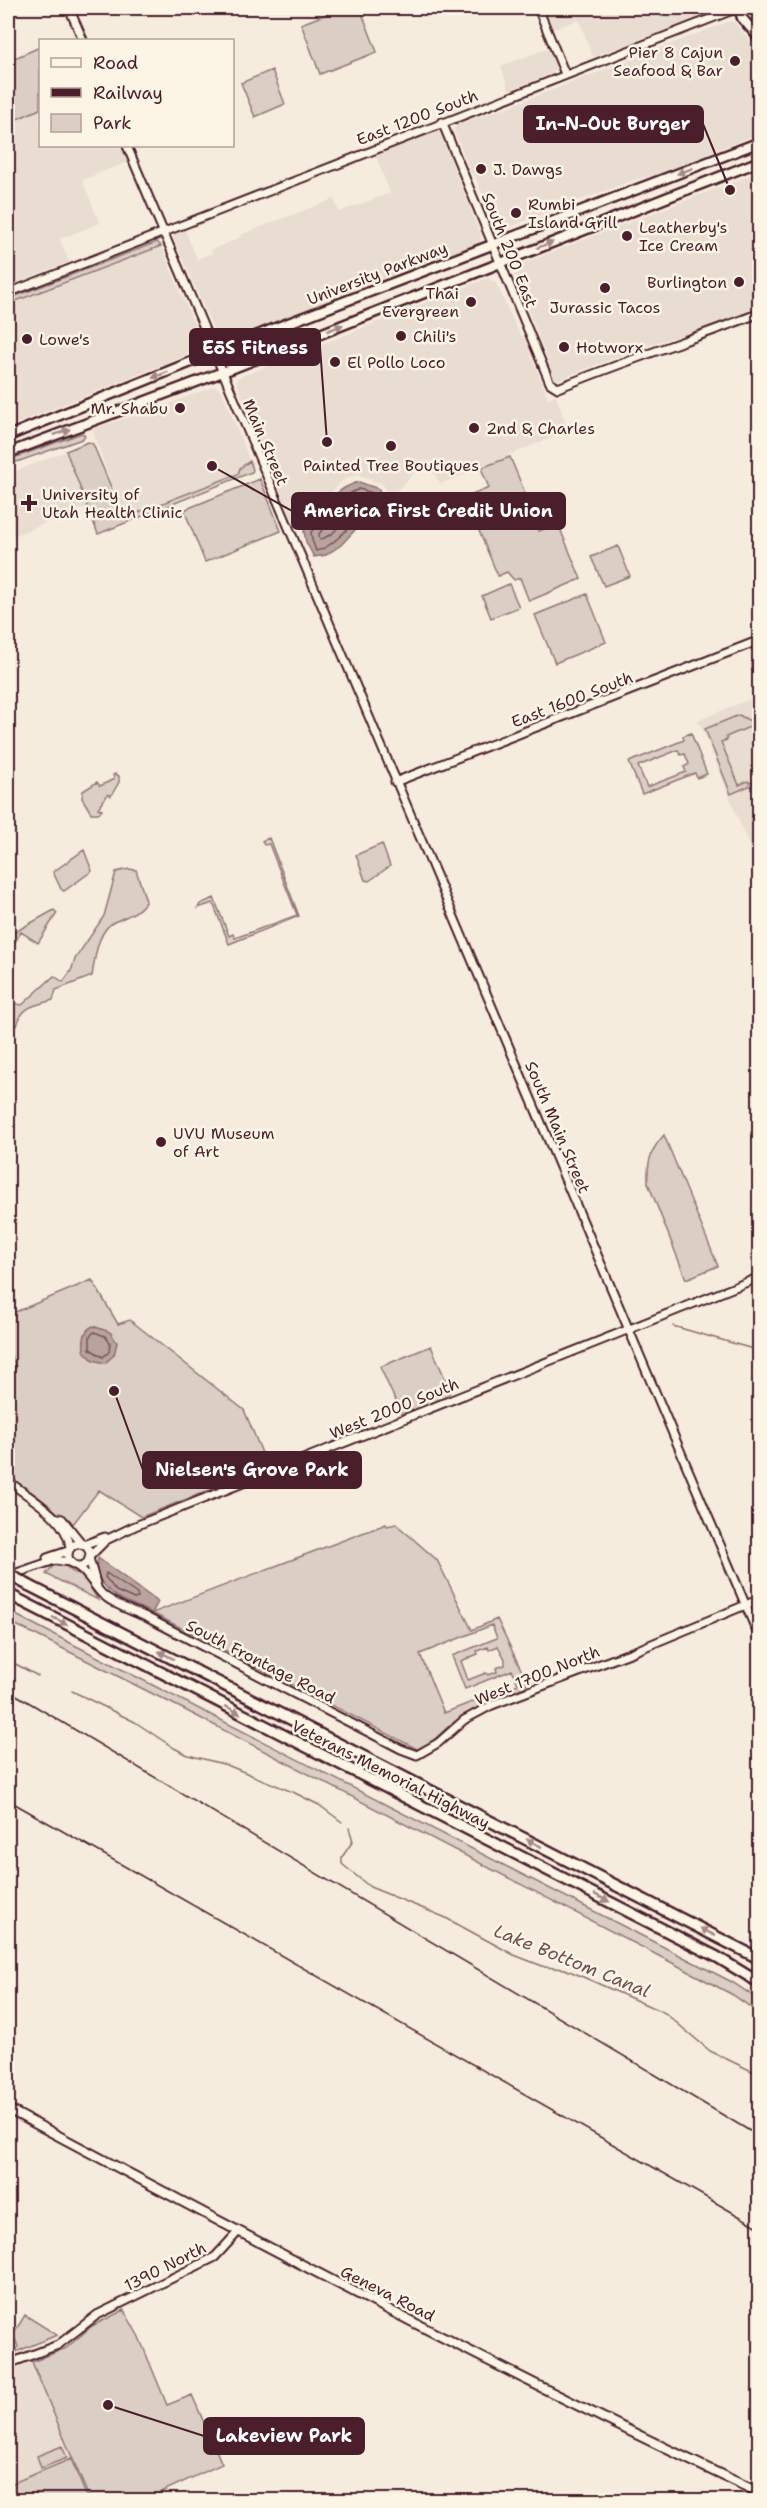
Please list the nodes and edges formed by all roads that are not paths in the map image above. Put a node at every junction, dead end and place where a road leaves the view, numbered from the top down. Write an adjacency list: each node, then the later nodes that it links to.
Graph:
1 (69, 8): 5 (street)
2 (538, 8): 7 (street)
3 (739, 8): 4 (main road); 6 (main road); 7 (street, East 1200 South)
4 (759, 22)
5 (83, 39)
6 (759, 39)
7 (565, 74): 8 (street, East 1200 South)
8 (442, 122): 12 (street, East 1200 South); 13 (street, South 200 East)
9 (759, 142): 13 (main road, University Parkway, one-way to 13)
10 (127, 147): 12 (street, Main Street)
11 (759, 161): 14 (main road, one-way to 11)
12 (163, 232): 15 (street, East 1200 South); 17 (street, Main Street)
13 (493, 245): 14 (street, South 200 East); 17 (main road, University Parkway)
14 (499, 263): 16 (street, South 200 East); 18 (main road, one-way to 14)
15 (8, 293)
16 (759, 313)
17 (214, 353): 18 (street, Main Street); 19 (main road, University Parkway, one-way to 19)
18 (222, 372): 20 (main road, one-way to 18); 22 (street, Main Street)
19 (8, 436)
20 (8, 453)
21 (759, 640): 22 (street, East 1600 South)
22 (394, 782): 24 (street, South Main Street)
23 (759, 1277): 24 (street, West 2000 South)
24 (629, 1330): 27 (street, West 2000 South); 37 (street, South Main Street)
25 (8, 1481): 26 (street)
26 (54, 1517): 28 (street); 29 (street)
27 (135, 1526): 28 (street, West 2000 South); 30 (street, West 2000 South)
28 (83, 1544): 29 (street); 30 (street)
29 (69, 1550): 31 (street); 32 (street)
30 (89, 1557): 31 (street); 34 (street)
31 (74, 1564): 32 (street); 34 (street, South Frontage Road)
32 (24, 1570): 33 (street)
33 (8, 1575): 40 (highway, Veterans Memorial Highway, one-way to 33, bridge)
34 (97, 1587): 39 (street, South Frontage Road)
35 (8, 1594): 41 (highway, Veterans Memorial Highway, one-way to 41)
36 (759, 1599): 37 (street, West 1700 North)
37 (745, 1604): 38 (street, South Main Street); 39 (street, West 1700 North)
38 (759, 1639)
39 (417, 1755)
40 (759, 1959)
41 (759, 1983)
42 (8, 2109): 43 (main road, Geneva Road)
43 (238, 2232): 44 (street, 1390 North); 45 (main road, Geneva Road)
44 (8, 2364)
45 (759, 2493)

